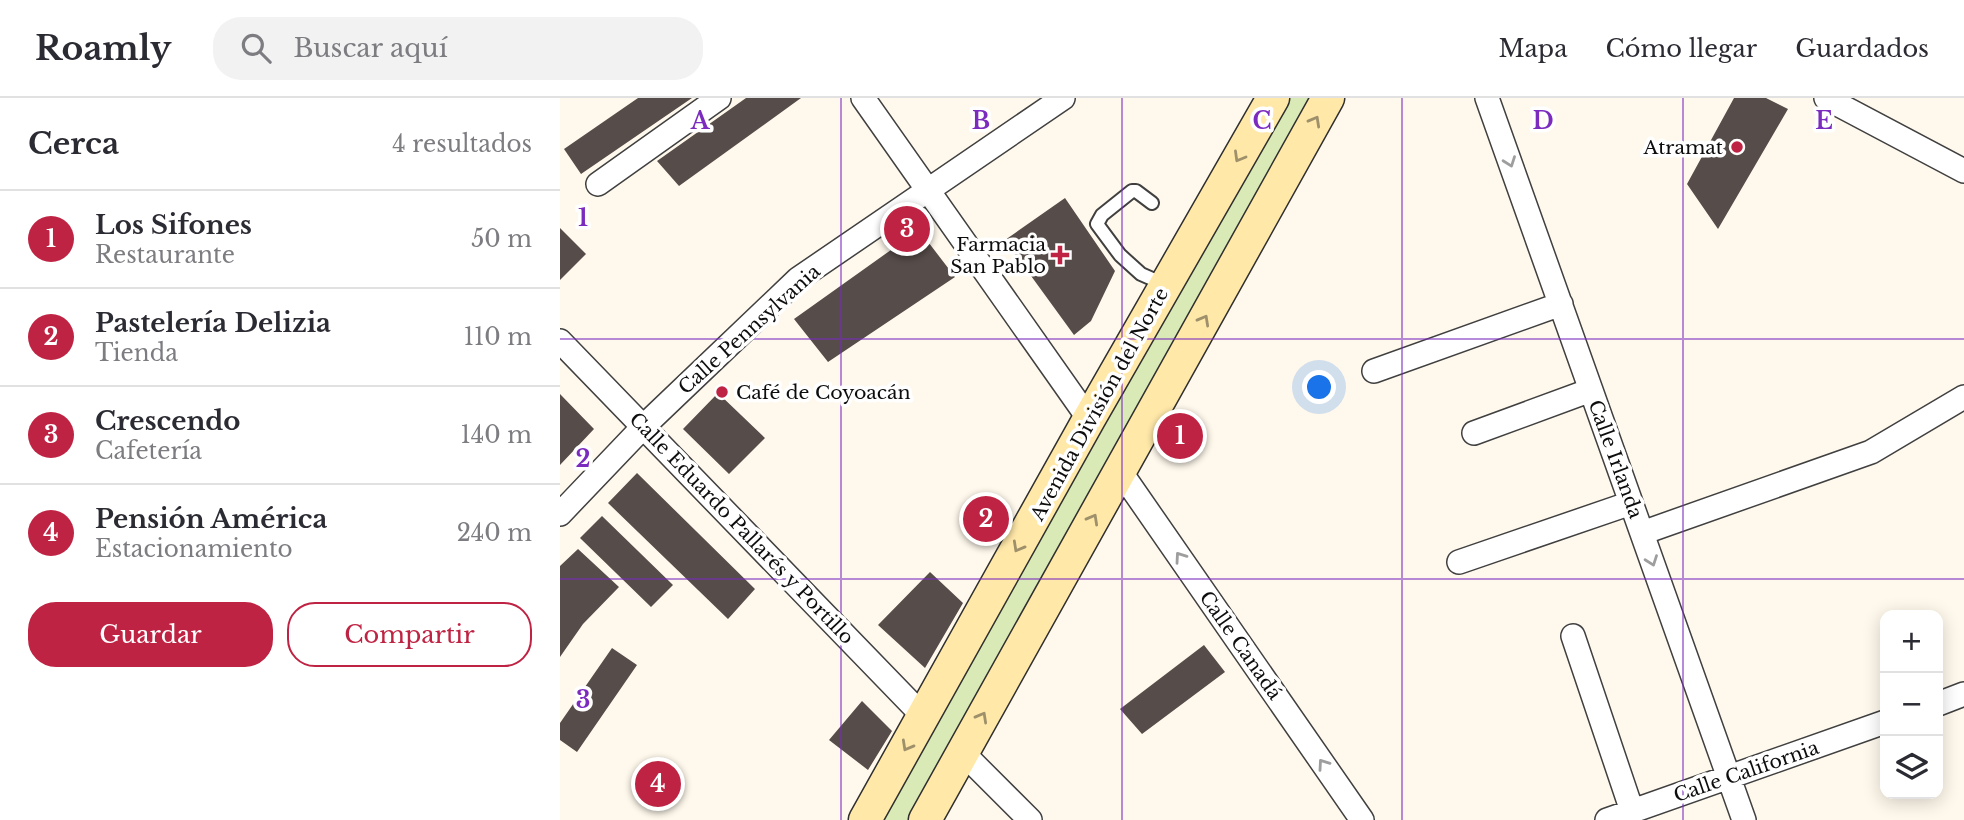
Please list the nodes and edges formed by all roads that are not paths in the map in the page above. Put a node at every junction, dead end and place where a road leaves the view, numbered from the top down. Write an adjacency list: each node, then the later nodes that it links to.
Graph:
1 (719, 98): 9 (street)
2 (863, 98): 10 (street)
3 (1063, 98): 10 (street, Calle Pennsylvania)
4 (1273, 98): 12 (main road, Avenida División del Norte, one-way to 12)
5 (1328, 98): 21 (main road, one-way to 5)
6 (1487, 98): 13 (street, Calle Irlanda, one-way to 13)
7 (1826, 98): 8 (street)
8 (1964, 171)
9 (598, 184)
10 (928, 189): 18 (street); 19 (street, Calle Pennsylvania)
11 (1152, 203): 12 (lane)
12 (1166, 285): 18 (main road, Avenida División del Norte)
13 (1561, 304): 15 (street); 16 (street, Calle Irlanda)
14 (560, 341): 19 (street, Calle Eduardo Pallarés y Portillo)
15 (1374, 371)
16 (1591, 390): 20 (street); 22 (street, Calle Irlanda)
17 (1964, 397): 24 (street)
18 (1089, 419): 29 (main road, Avenida División del Norte, one-way to 29)
19 (644, 426): 23 (street, Calle Pennsylvania); 29 (street, Calle Eduardo Pallarés y Portillo)
20 (1474, 433)
21 (1120, 471): 31 (main road, one-way to 21); 37 (street, Calle Canadá, one-way to 21)
22 (1631, 503): 24 (street, Calle Irlanda); 25 (street)
23 (560, 514)
24 (1642, 533): 32 (street, Calle Irlanda, one-way to 32)
25 (1459, 562)
26 (1573, 636): 33 (street)
27 (1964, 695): 28 (street)
28 (1943, 702)
29 (923, 716): 34 (main road, Avenida División del Norte, one-way to 34)
30 (1880, 724): 32 (street, Calle California)
31 (962, 752): 35 (main road); 36 (street)
32 (1729, 776): 33 (street, Calle California); 39 (street, Calle Irlanda)
33 (1632, 811): 38 (street, Calle California)
34 (865, 820)
35 (925, 820)
36 (1030, 820)
37 (1362, 820)
38 (1607, 820)
39 (1744, 820)

